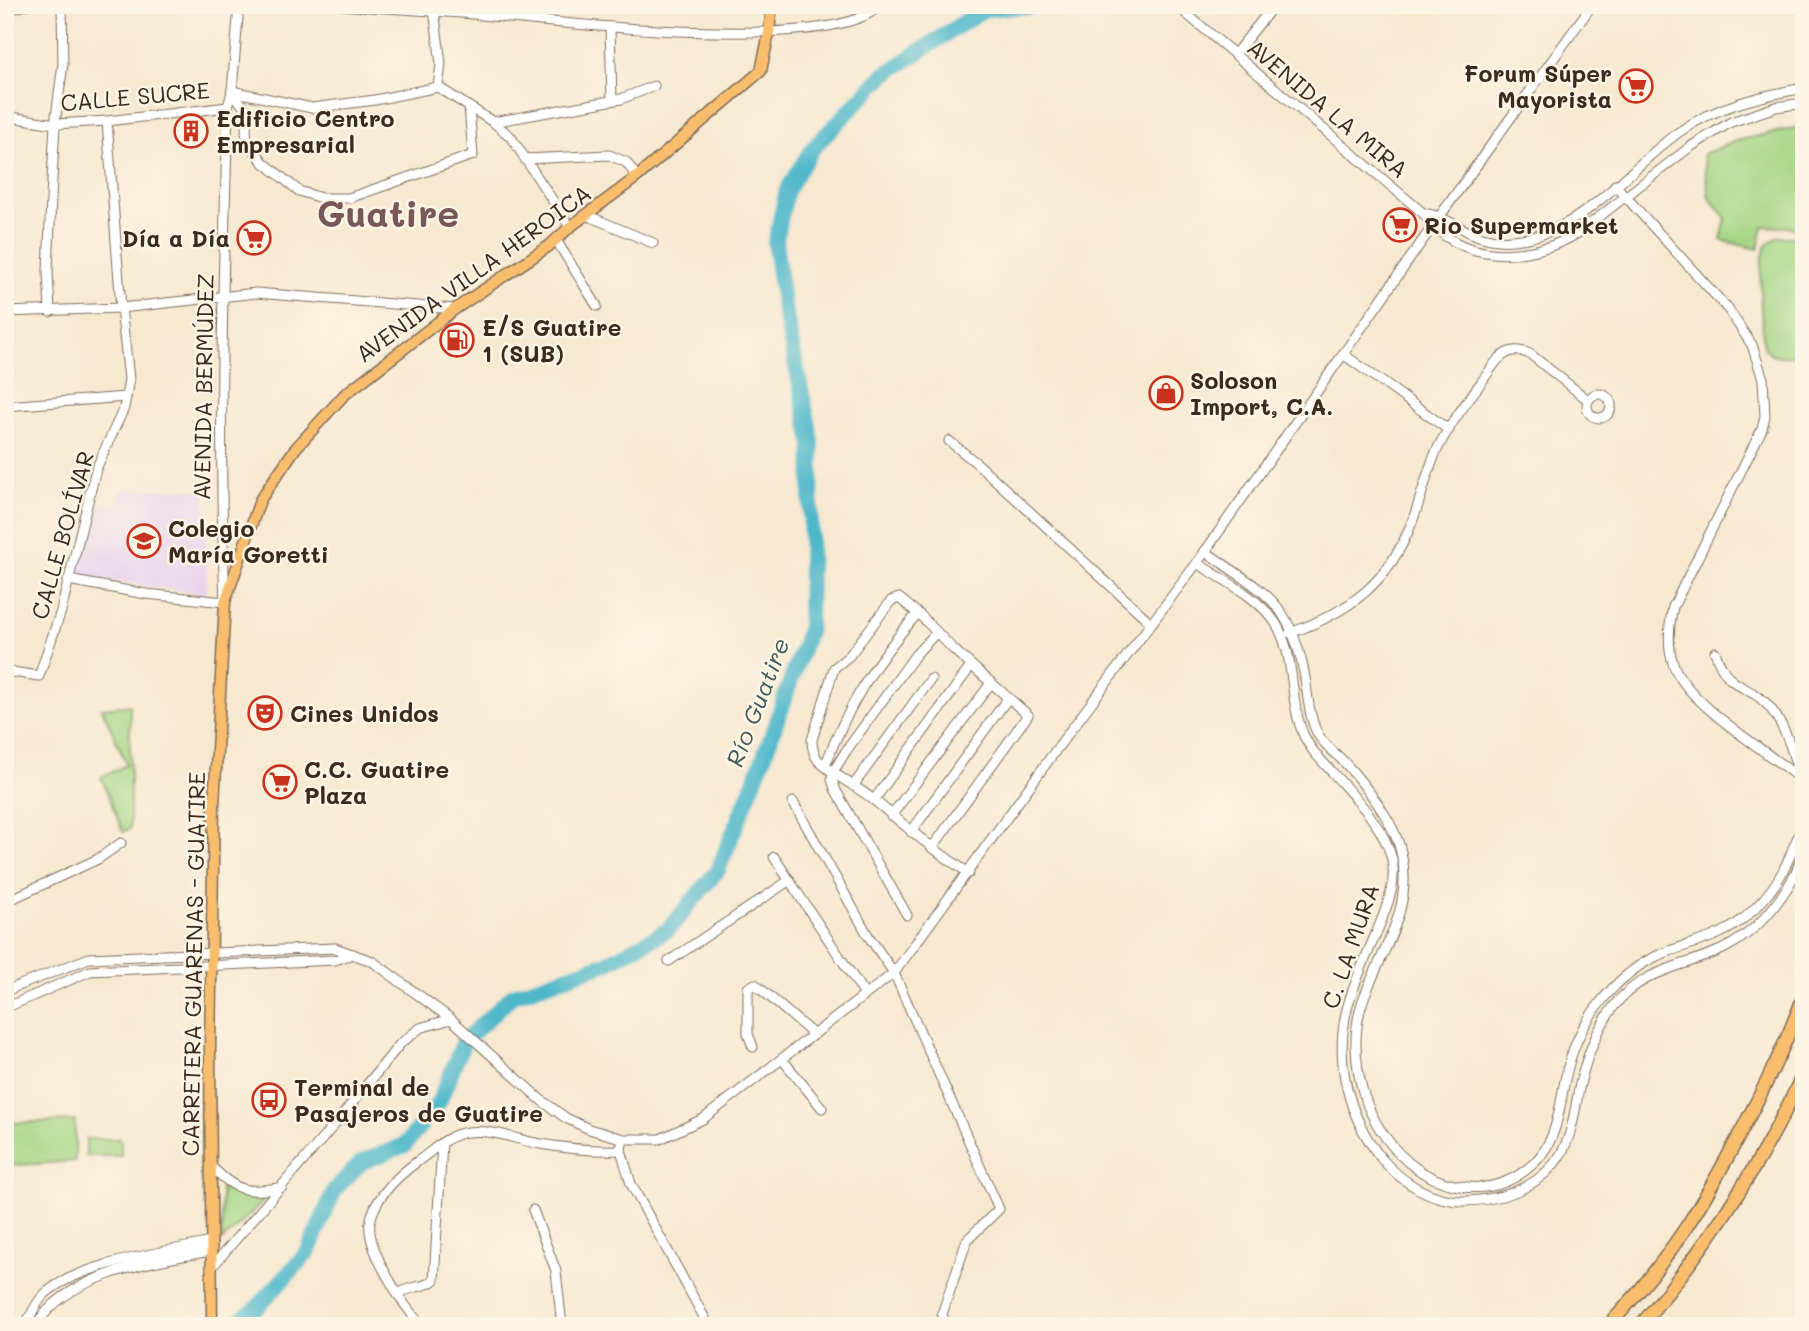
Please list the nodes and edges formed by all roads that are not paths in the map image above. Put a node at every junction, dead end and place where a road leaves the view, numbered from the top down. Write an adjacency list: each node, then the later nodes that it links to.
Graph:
1 (26, 5): 12 (street)
2 (62, 5): 28 (street)
3 (239, 5): 20 (street, AVENIDA BERMÚDEZ)
4 (340, 5): 11 (street)
5 (503, 5): 13 (street)
6 (772, 5): 15 (main road, AVENIDA VILLA HEROICA)
7 (879, 5): 15 (street)
8 (1176, 5): 16 (street, AVENIDA LA MIRA)
9 (1274, 5): 16 (street)
10 (1592, 5): 35 (street)
11 (434, 8): 13 (street); 18 (street)
12 (5, 11)
13 (502, 17): 14 (street)
14 (610, 27): 15 (street); 21 (street)
15 (769, 33): 30 (main road, AVENIDA VILLA HEROICA)
16 (1235, 54): 33 (street, AVENIDA LA MIRA)
17 (654, 86): 21 (street)
18 (438, 87): 20 (street); 24 (street)
19 (1804, 88): 31 (street)
20 (232, 91): 23 (street, AVENIDA BERMÚDEZ); 24 (street)
21 (612, 101): 27 (street)
22 (1804, 103): 32 (street, AVENIDA LA MIRA)
23 (228, 107): 26 (street, CALLE SUCRE); 40 (street, AVENIDA BERMÚDEZ)
24 (469, 107): 27 (street)
25 (5, 116): 28 (street, CALLE SUCRE)
26 (107, 121): 28 (street, CALLE SUCRE); 42 (street, CALLE BOLÍVAR)
27 (493, 122): 29 (street)
28 (55, 124): 45 (street)
29 (525, 159): 30 (street); 36 (street)
30 (637, 177): 34 (main road, AVENIDA VILLA HEROICA)
31 (1615, 185): 32 (street); 35 (street)
32 (1626, 198): 37 (street, AVENIDA LA MIRA); 68 (street)
33 (1423, 214): 35 (street); 37 (street, AVENIDA LA MIRA)
34 (586, 215): 36 (main road, AVENIDA VILLA HEROICA); 39 (street)
35 (1440, 216): 37 (street)
36 (570, 227): 38 (main road, AVENIDA VILLA HEROICA)
37 (1432, 227): 46 (street)
38 (556, 240): 41 (street); 43 (main road, AVENIDA VILLA HEROICA)
39 (653, 243)
40 (223, 295): 42 (street); 43 (street); 55 (street, AVENIDA BERMÚDEZ)
41 (597, 306)
42 (121, 308): 45 (street); 47 (street, CALLE BOLÍVAR)
43 (455, 309): 55 (main road, AVENIDA VILLA HEROICA)
44 (5, 312): 45 (street)
45 (50, 312)
46 (1343, 354): 50 (street); 52 (street)
47 (126, 397): 49 (street); 54 (street, CALLE BOLÍVAR)
48 (1588, 400): 50 (street)
49 (5, 406)
50 (1448, 430): 58 (street)
51 (949, 440): 57 (street)
52 (1205, 551): 53 (street); 58 (street)
53 (1197, 563): 57 (street); 60 (street, C. LA MURA)
54 (67, 584): 55 (street); 63 (street, CALLE BOLÍVAR)
55 (225, 602): 84 (main road, CARRETERA GUARENAS - GUATIRE)
56 (918, 613): 59 (street); 67 (street); 67 (street)
57 (1151, 623): 80 (street)
58 (1294, 631): 60 (street); 74 (street)
59 (937, 632): 62 (street); 67 (street)
60 (1282, 635): 78 (street, C. LA MURA)
61 (1715, 652): 68 (street)
62 (971, 666): 65 (street); 71 (street)
63 (5, 671)
64 (931, 678): 69 (street)
65 (991, 683): 66 (street); 73 (street)
66 (1008, 698): 75 (street); 77 (street)
67 (829, 769): 69 (street); 83 (street)
68 (1800, 779): 70 (street)
69 (853, 786): 71 (street)
70 (1804, 796)
71 (874, 800): 73 (street)
72 (793, 802): 88 (street)
73 (891, 816): 75 (street)
74 (1803, 830)
75 (911, 832): 77 (street)
76 (121, 843): 82 (street)
77 (932, 848): 80 (street)
78 (1804, 849)
79 (774, 857): 81 (street)
80 (969, 873): 88 (street)
81 (790, 880): 86 (street); 90 (street)
82 (5, 902)
83 (907, 915)
84 (213, 952): 85 (street); 87 (main road, CARRETERA GUARENAS - GUATIRE); 89 (street)
85 (354, 954): 87 (street); 93 (street)
86 (669, 961)
87 (213, 966): 92 (street); 102 (main road, CARRETERA GUARENAS - GUATIRE)
88 (894, 972): 90 (street); 114 (street)
89 (5, 992)
90 (865, 995): 94 (street)
91 (1804, 996): 115 (highway)
92 (5, 1008)
93 (451, 1019): 99 (street); 103 (street)
94 (814, 1035): 95 (street); 96 (street)
95 (753, 1047)
96 (782, 1059): 98 (street); 99 (street)
97 (1804, 1072): 116 (highway)
98 (822, 1108)
99 (624, 1139): 101 (street)
100 (442, 1143): 101 (street); 107 (street); 107 (street)
101 (621, 1150): 113 (street)
102 (212, 1167): 103 (street); 105 (main road, CARRETERA GUARENAS - GUATIRE)
103 (282, 1187): 106 (street)
104 (533, 1210): 112 (street)
105 (211, 1246): 106 (main road, CARRETERA GUARENAS - GUATIRE); 108 (street); 109 (street)
106 (211, 1274): 110 (main road, CARRETERA GUARENAS - GUATIRE)
107 (398, 1295): 111 (street)
108 (25, 1326)
109 (36, 1326)
110 (212, 1326)
111 (422, 1326)
112 (562, 1326)
113 (709, 1326)
114 (946, 1326)
115 (1608, 1326)
116 (1640, 1326)

